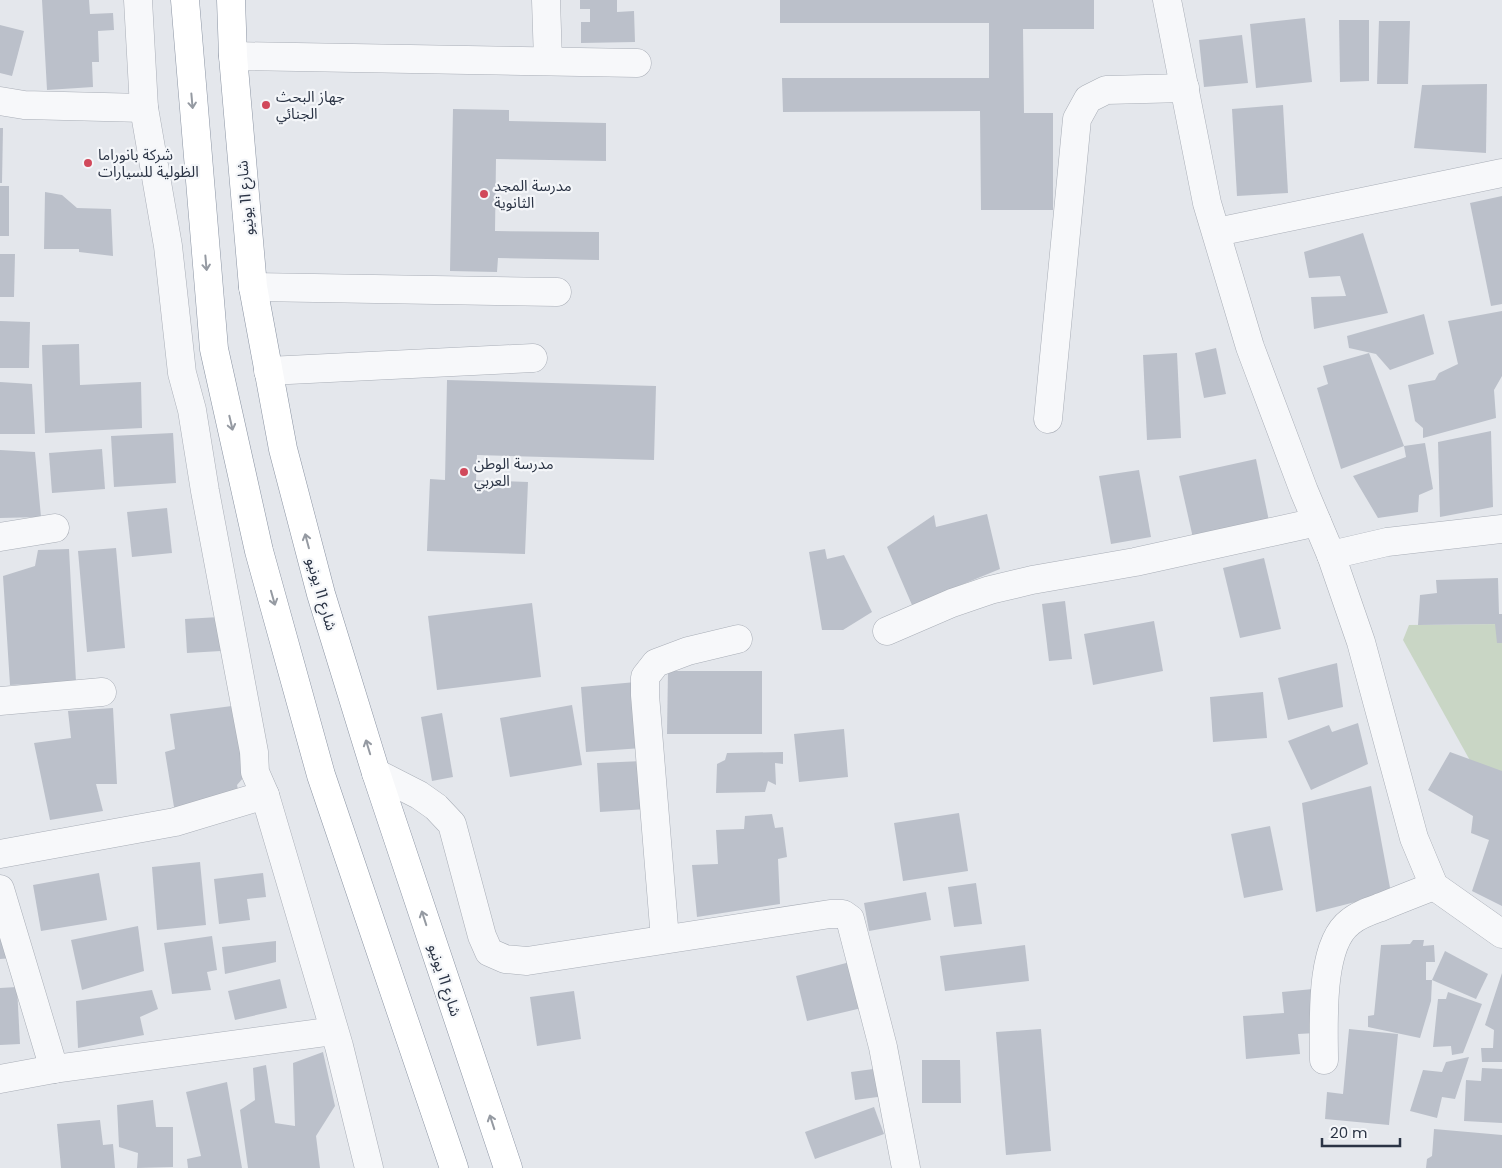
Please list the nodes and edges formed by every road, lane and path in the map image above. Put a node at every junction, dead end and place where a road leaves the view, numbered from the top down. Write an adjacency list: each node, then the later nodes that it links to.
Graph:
1 (138, 0): 13 (street)
2 (171, 0): 8 (highway)
3 (185, 0): 8 (highway)
4 (231, 0): 7 (highway, شارع 11 يونيو)
5 (546, 0): 9 (street)
6 (1167, 0): 11 (street)
7 (233, 56): 9 (street); 16 (highway, شارع 11 يونيو)
8 (189, 61): 42 (highway, one-way to 42)
9 (548, 61): 10 (street)
10 (637, 63)
11 (1185, 88): 15 (street); 20 (street)
12 (0, 101): 13 (street)
13 (144, 108): 31 (street)
14 (1502, 173): 15 (street)
15 (1217, 232): 21 (street)
16 (253, 287): 17 (street); 19 (highway, شارع 11 يونيو)
17 (557, 292)
18 (533, 358): 19 (street)
19 (268, 371): 30 (highway, شارع 11 يونيو, one-way to 19)
20 (1048, 419)
21 (1317, 522): 25 (street); 26 (street)
22 (55, 528): 24 (street)
23 (1502, 529): 25 (street)
24 (0, 537)
25 (1331, 555): 33 (street)
26 (887, 631)
27 (738, 640): 36 (street)
28 (102, 692): 29 (street)
29 (0, 701)
30 (376, 773): 36 (street); 43 (highway, شارع 11 يونيو, one-way to 30)
31 (265, 795): 32 (street); 37 (street)
32 (0, 854)
33 (1434, 886): 35 (street); 38 (street)
34 (0, 888): 39 (street)
35 (1502, 934)
36 (665, 939): 44 (street)
37 (334, 1030): 39 (street); 41 (street)
38 (1324, 1060)
39 (54, 1070): 40 (street)
40 (0, 1079)
41 (369, 1168)
42 (454, 1168)
43 (508, 1168)
44 (906, 1168)

